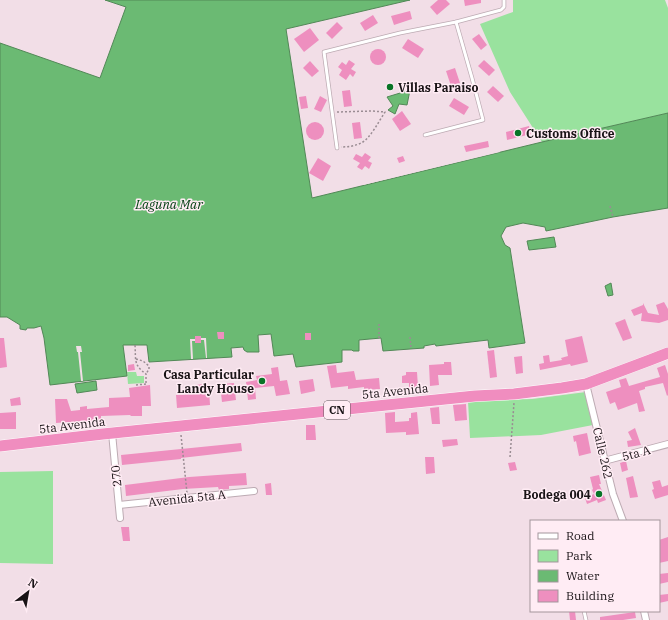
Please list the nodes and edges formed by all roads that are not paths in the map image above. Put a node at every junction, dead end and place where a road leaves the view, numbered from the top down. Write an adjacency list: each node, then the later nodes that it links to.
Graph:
1 (504, 0): 2 (lane)
2 (456, 22): 3 (lane); 4 (lane)
3 (425, 135)
4 (337, 148)
5 (668, 353): 6 (highway, 5ta Avenida / CN)
6 (586, 384): 7 (highway, 5ta Avenida / CN); 10 (street, Calle 262)
7 (112, 433): 9 (highway, 5ta Avenida / CN); 12 (street, 270)
8 (668, 444): 10 (street, 5ta A)
9 (0, 446)
10 (604, 461): 14 (street, Calle 262)
11 (254, 491): 12 (street, Avenida 5ta A)
12 (119, 505): 13 (street, 270)
13 (120, 518)
14 (623, 520)

